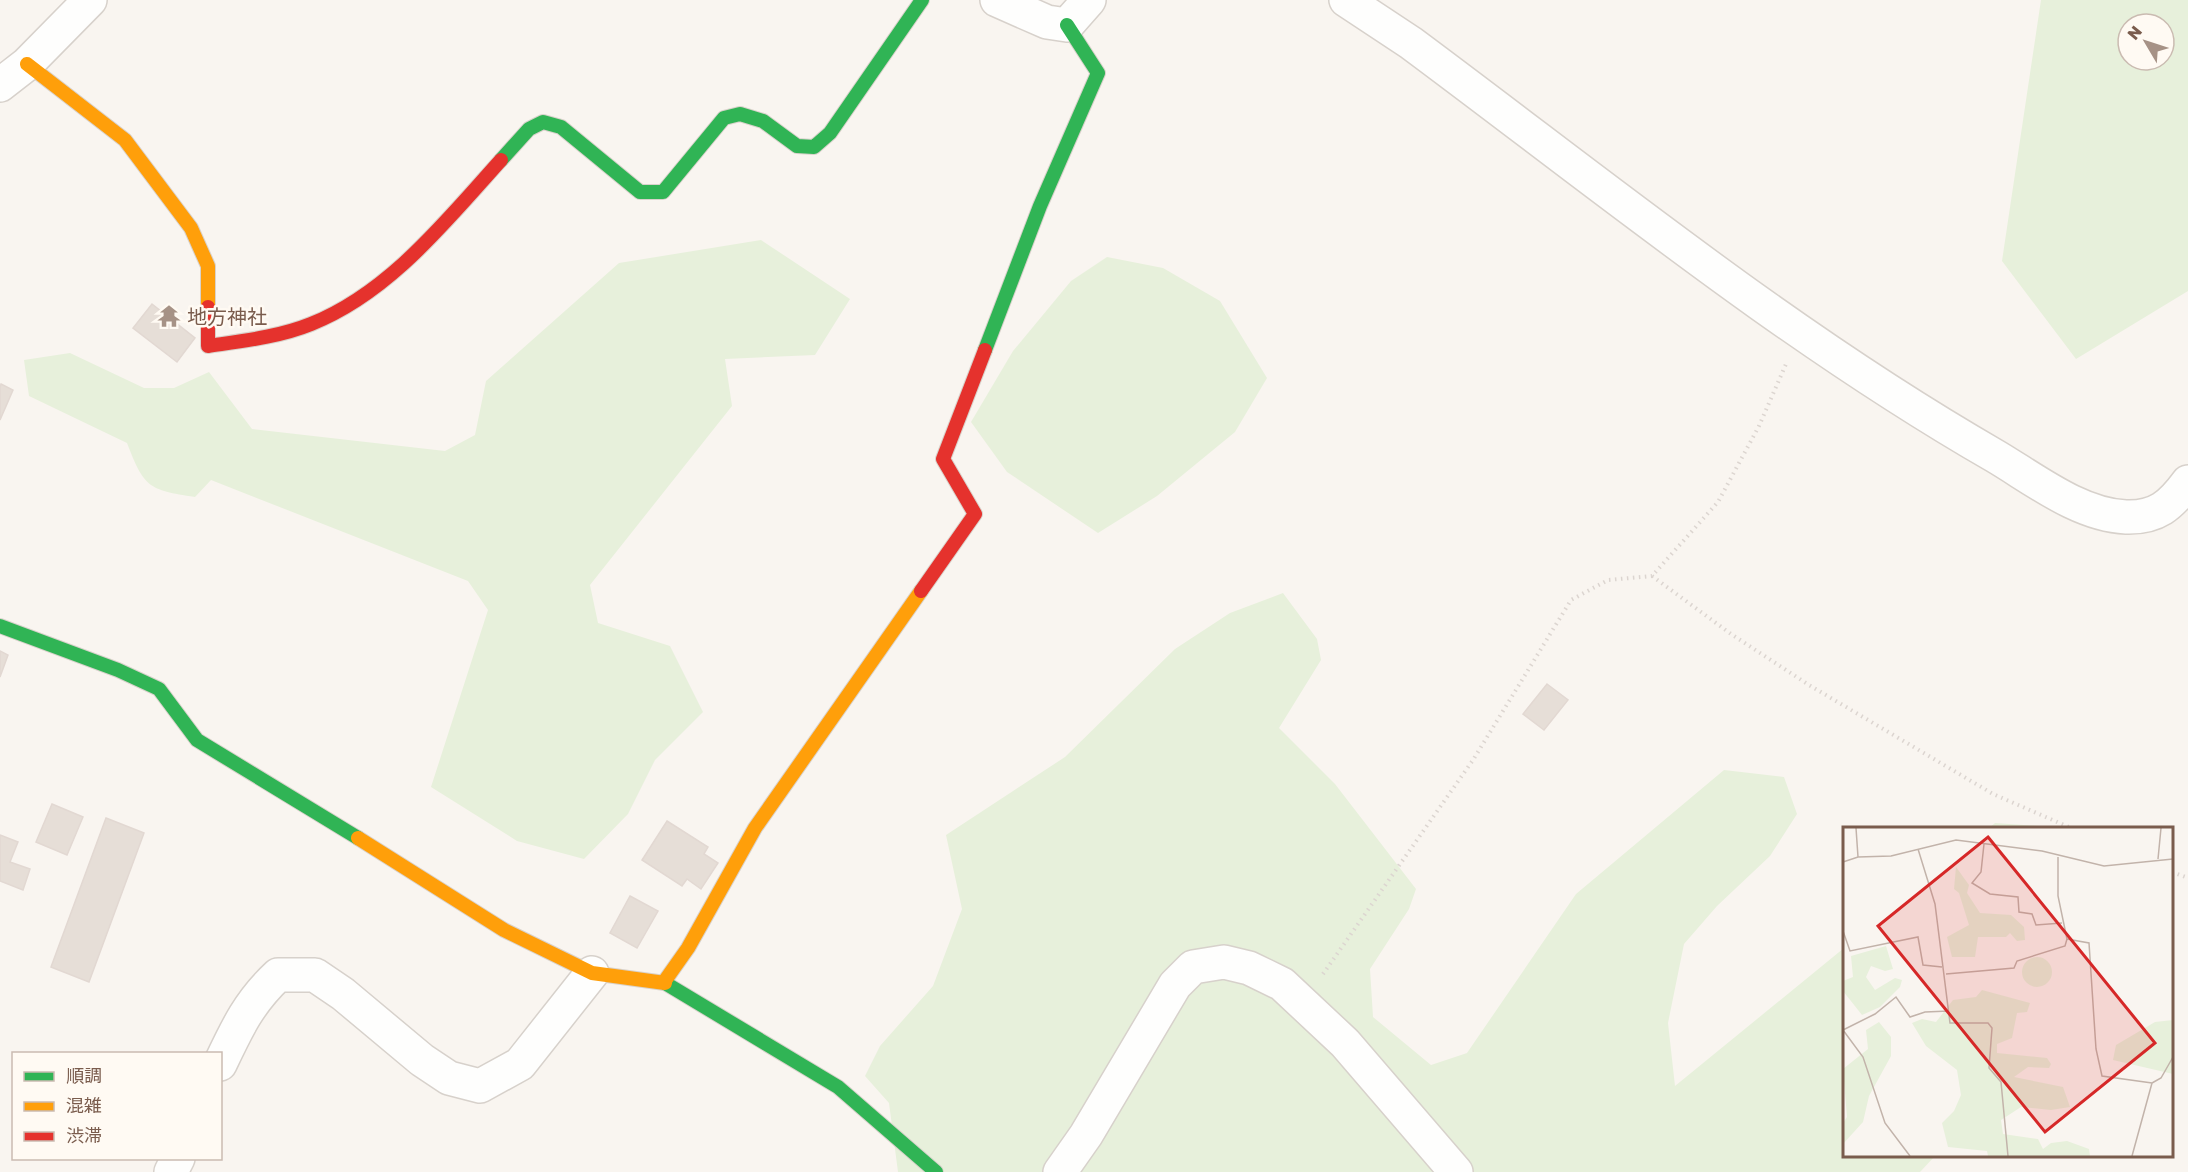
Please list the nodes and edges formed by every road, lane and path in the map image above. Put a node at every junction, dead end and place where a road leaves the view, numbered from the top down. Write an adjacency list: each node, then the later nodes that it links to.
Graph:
1 (90, 0): 7 (street)
2 (922, 0): 7 (street)
3 (997, 0): 6 (street)
4 (1089, 0): 6 (street)
5 (1347, 0): 9 (street)
6 (1067, 25): 17 (street)
7 (27, 63): 8 (street)
8 (0, 85)
9 (1800, 333): 10 (street); 11 (path)
10 (2188, 482)
11 (1652, 576): 13 (path); 18 (path)
12 (0, 626): 16 (street)
13 (2069, 827)
14 (2173, 872): 15 (path)
15 (2188, 878)
16 (592, 973): 17 (street); 19 (street)
17 (664, 982): 20 (street)
18 (1301, 1004): 21 (street); 22 (street)
19 (222, 1060)
20 (918, 1166)
21 (1060, 1172)
22 (1456, 1172)

